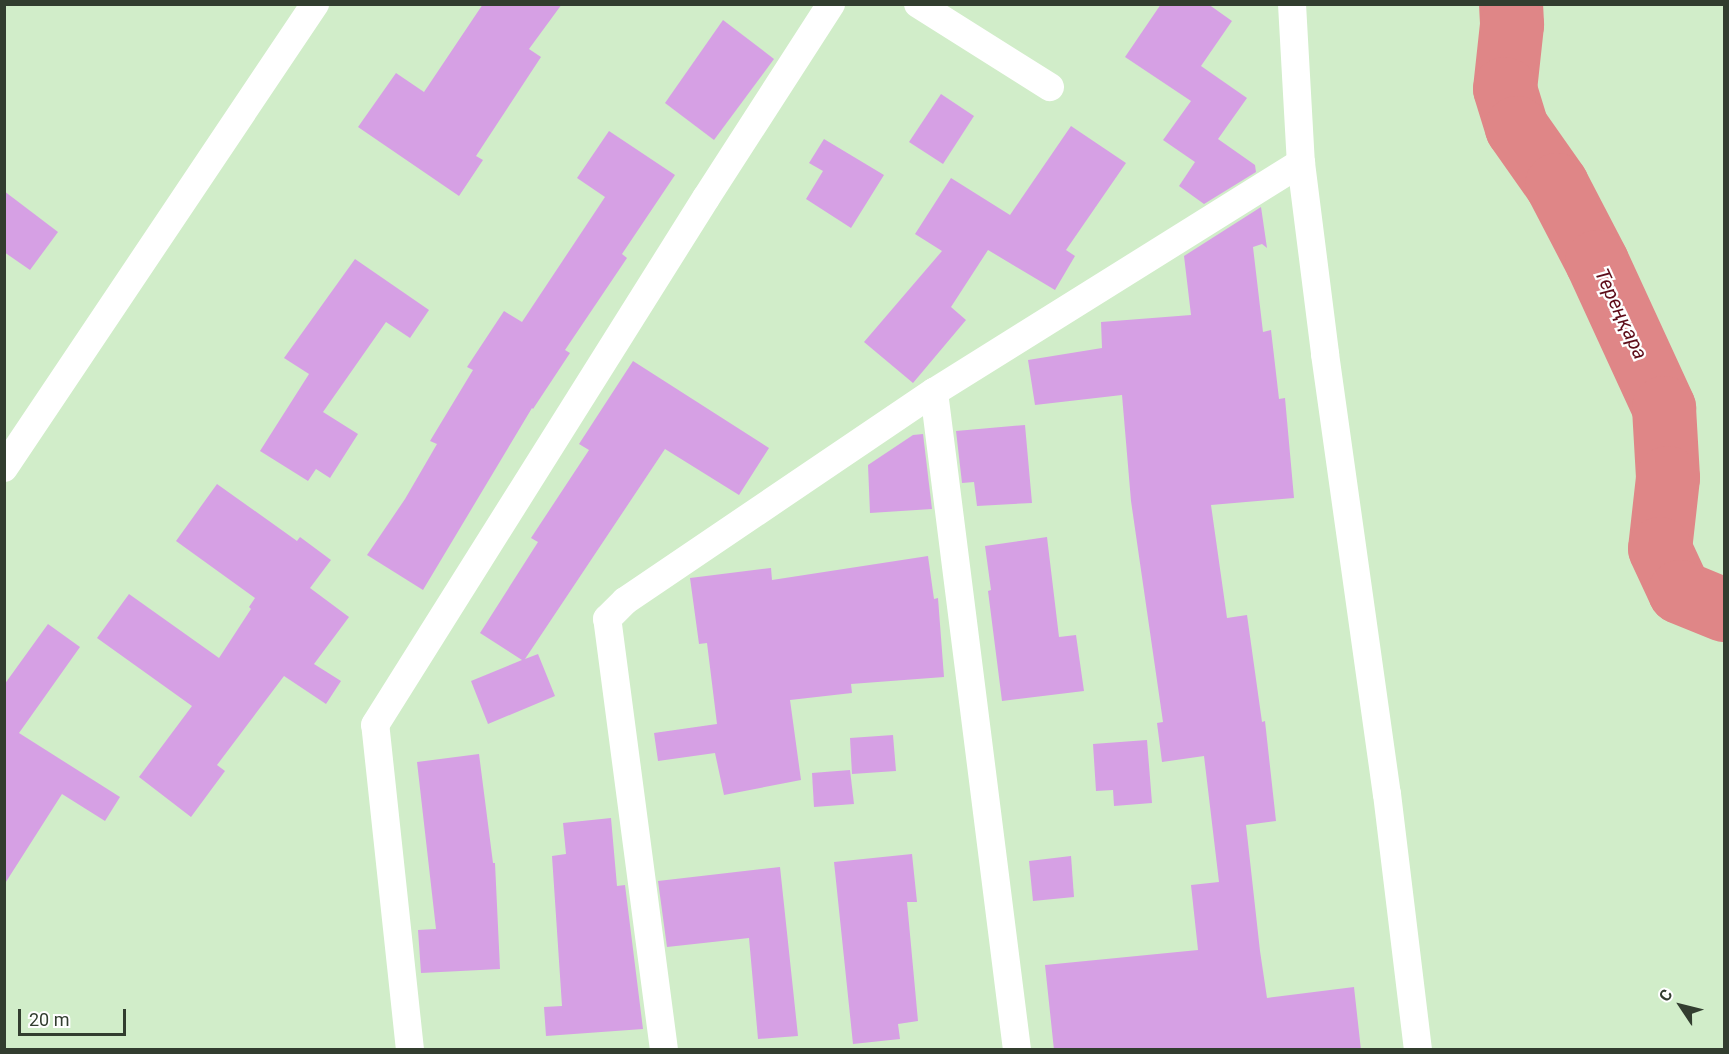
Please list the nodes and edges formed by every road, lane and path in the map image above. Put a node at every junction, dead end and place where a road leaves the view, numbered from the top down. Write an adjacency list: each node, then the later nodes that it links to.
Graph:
1 (315, 4): 8 (street)
2 (831, 4): 9 (street)
3 (918, 4): 5 (street)
4 (1292, 4): 6 (street)
5 (1050, 87)
6 (1301, 163): 7 (street); 12 (street)
7 (934, 392): 10 (street); 11 (street)
8 (4, 468)
9 (410, 1050)
10 (664, 1050)
11 (1017, 1050)
12 (1418, 1050)

